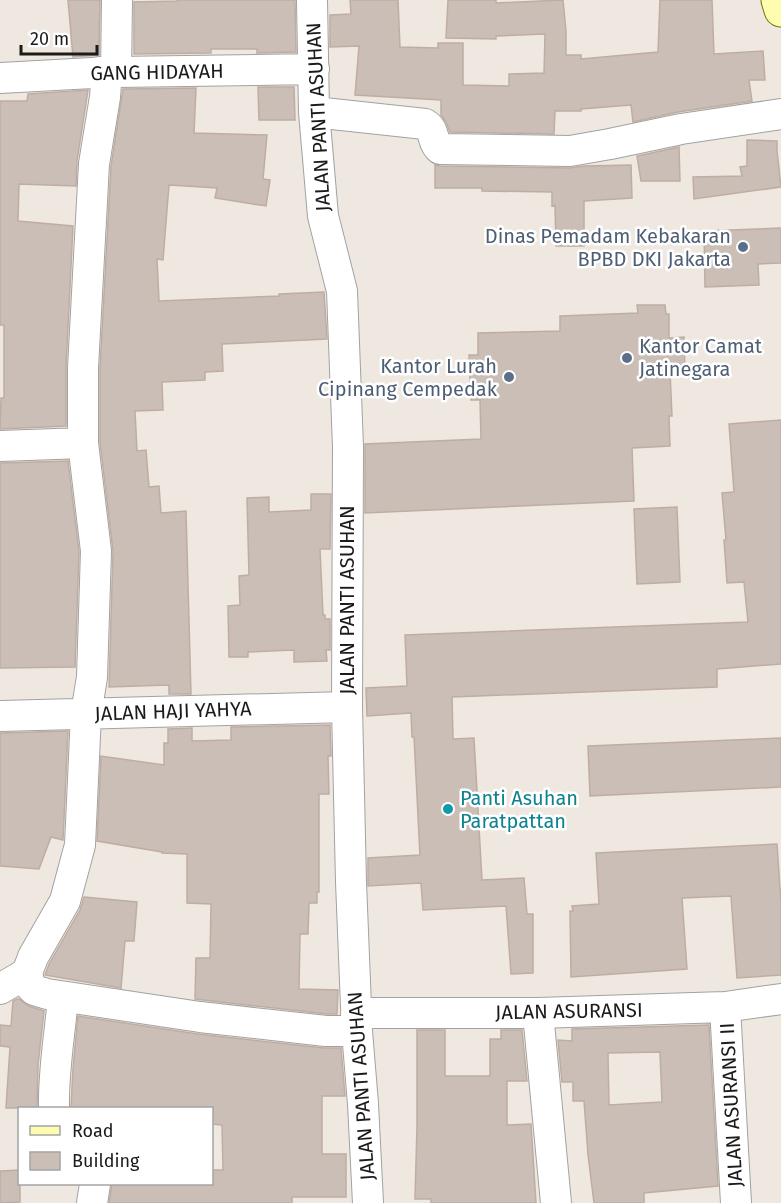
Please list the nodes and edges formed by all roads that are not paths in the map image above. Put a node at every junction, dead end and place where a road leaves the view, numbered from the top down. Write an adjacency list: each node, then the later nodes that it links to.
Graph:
1 (117, 0): 6 (street)
2 (312, 0): 5 (street, JALAN PANTI ASUHAN)
3 (778, 0): 4 (street)
4 (781, 10)
5 (314, 69): 6 (street, GANG HIDAYAH); 8 (street, JALAN PANTI ASUHAN)
6 (111, 71): 7 (street, GANG HIDAYAH); 10 (street)
7 (0, 78)
8 (314, 112): 9 (street); 12 (street, JALAN PANTI ASUHAN)
9 (781, 114)
10 (83, 443): 11 (street); 13 (street)
11 (0, 446)
12 (347, 707): 13 (street, JALAN HAJI YAHYA); 21 (street, JALAN PANTI ASUHAN)
13 (86, 714): 14 (street, JALAN HAJI YAHYA); 15 (street)
14 (0, 716)
15 (27, 973): 16 (street); 17 (street, JALAN ASURANSI)
16 (0, 989)
17 (63, 996): 21 (street, JALAN ASURANSI); 22 (street)
18 (781, 999): 19 (street, JALAN ASURANSI)
19 (725, 1007): 20 (street, JALAN ASURANSI); 27 (street, JALAN ASURANSI II)
20 (538, 1013): 21 (street, JALAN ASURANSI); 26 (street)
21 (356, 1022): 25 (street, JALAN PANTI ASUHAN)
22 (54, 1107)
23 (95, 1185): 24 (street)
24 (92, 1203)
25 (368, 1203)
26 (555, 1203)
27 (736, 1203)

